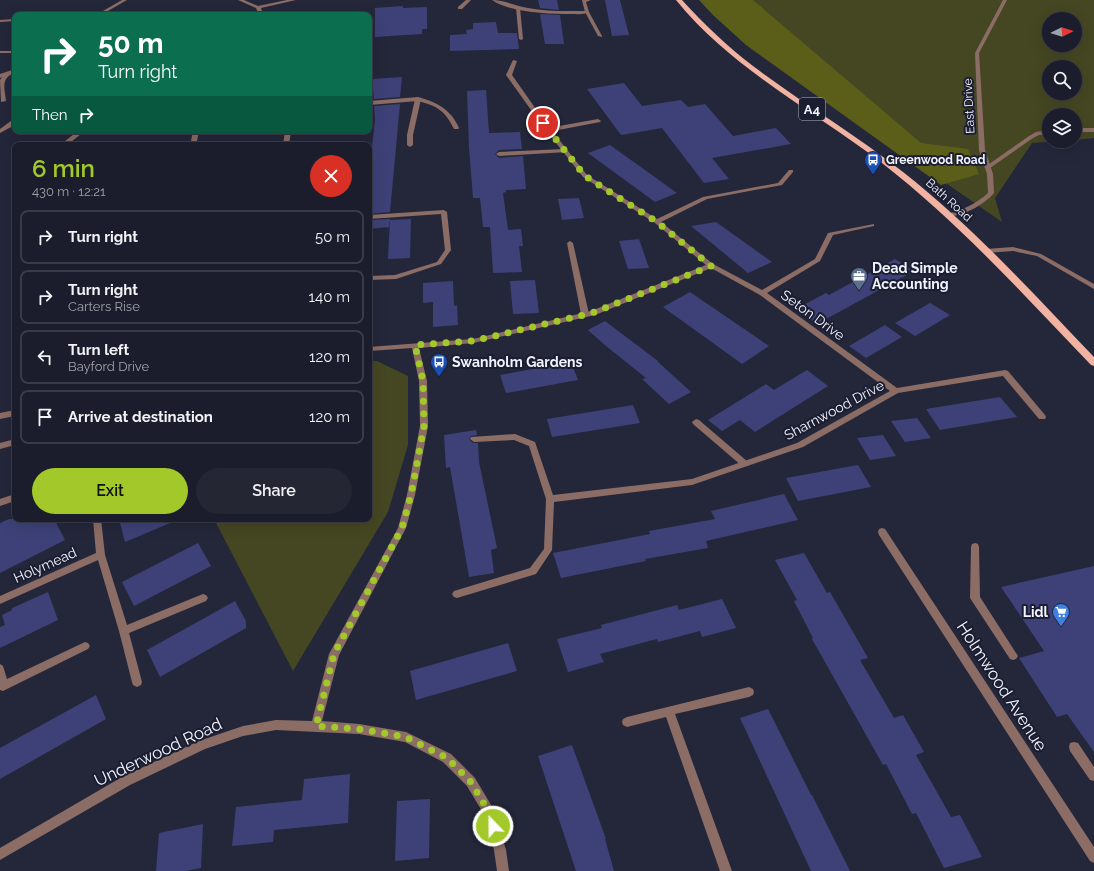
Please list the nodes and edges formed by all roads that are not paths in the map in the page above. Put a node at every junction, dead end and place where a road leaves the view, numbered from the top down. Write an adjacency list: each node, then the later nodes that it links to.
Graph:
1 (125, 0): 12 (street)
2 (240, 0): 9 (street)
3 (294, 0): 9 (street)
4 (469, 0): 10 (street)
5 (494, 0): 11 (street)
6 (589, 0): 14 (street)
7 (679, 0): 43 (main road, Bath Road / A4)
8 (1005, 0): 41 (street, East Drive)
9 (258, 8): 13 (street)
10 (460, 8)
11 (518, 8): 14 (street); 18 (street)
12 (103, 12)
13 (260, 12)
14 (588, 12): 17 (street)
15 (12, 20): 16 (street)
16 (0, 21)
17 (600, 36)
18 (521, 39)
19 (0, 52): 20 (street)
20 (12, 52)
21 (515, 61): 29 (street, Seton Drive)
22 (3, 75): 24 (street)
23 (418, 99): 25 (street); 28 (street); 38 (street)
24 (3, 101)
25 (372, 102)
26 (598, 120): 29 (street)
27 (12, 123): 32 (street)
28 (456, 128)
29 (548, 130): 39 (street, Seton Drive)
30 (1082, 130): 31 (street)
31 (1094, 130)
32 (0, 131)
33 (1042, 133): 41 (street)
34 (78, 134): 37 (street)
35 (195, 134): 36 (street)
36 (194, 141)
37 (67, 142)
38 (410, 145)
39 (565, 151): 40 (street); 45 (street, Seton Drive)
40 (499, 154)
41 (988, 167): 43 (street, East Drive)
42 (790, 171): 45 (street)
43 (949, 215): 48 (main road, Bath Road / A4)
44 (372, 217): 50 (street)
45 (657, 222): 49 (street, Seton Drive)
46 (872, 225): 52 (street)
47 (570, 243): 53 (street)
48 (986, 250): 51 (street); 56 (main road, Bath Road / A4)
49 (711, 266): 52 (street, Seton Drive); 53 (street)
50 (372, 278)
51 (1094, 287)
52 (762, 293): 57 (street, Seton Drive)
53 (585, 314): 54 (street)
54 (415, 345): 55 (street); 84 (street)
55 (372, 349)
56 (1094, 363)
57 (896, 391): 60 (street, Sharnwood Drive); 65 (street, Sharnwood Drive)
58 (12, 414): 59 (street)
59 (0, 416)
60 (1042, 417)
61 (696, 422): 65 (street)
62 (474, 440): 67 (street)
63 (12, 443): 64 (street)
64 (0, 446)
65 (745, 464): 67 (street, Sharnwood Drive)
66 (12, 498): 68 (street)
67 (550, 500): 73 (street)
68 (0, 504)
69 (97, 522): 72 (street)
70 (882, 532): 88 (street, Holmwood Avenue)
71 (975, 547): 78 (street)
72 (101, 555): 75 (street, Holymead); 76 (street)
73 (457, 594)
74 (203, 598): 76 (street)
75 (0, 600)
76 (124, 631): 80 (street)
77 (85, 646): 79 (street)
78 (1013, 656)
79 (0, 669)
80 (137, 682)
81 (749, 692): 82 (street)
82 (669, 711): 83 (street); 90 (street)
83 (627, 722)
84 (316, 726): 87 (street, Underwood Road); 89 (street, Underwood Road)
85 (1074, 747): 86 (street)
86 (1094, 776)
87 (0, 854)
88 (1094, 857)
89 (503, 871)
90 (726, 871)

